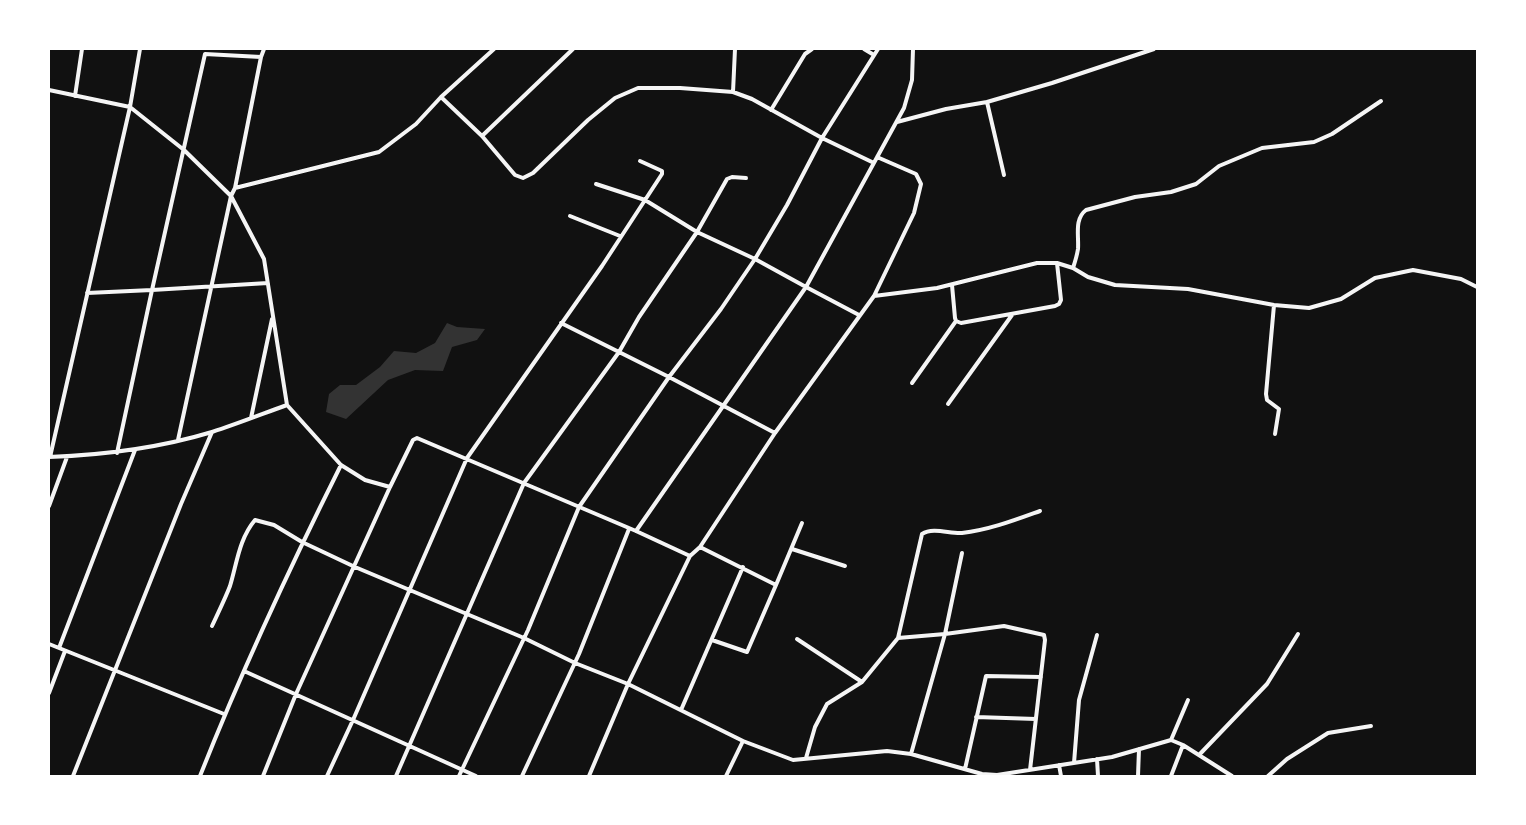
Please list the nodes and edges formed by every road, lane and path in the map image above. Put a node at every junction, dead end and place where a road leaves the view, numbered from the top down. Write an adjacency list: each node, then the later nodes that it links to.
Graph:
1 (82, 49): 16 (street)
2 (140, 49): 20 (street)
3 (264, 49): 13 (street)
4 (494, 49): 17 (street)
5 (573, 49): 23 (street)
6 (735, 49): 15 (street)
7 (812, 49): 21 (street)
8 (864, 49): 12 (street)
9 (878, 49): 12 (street)
10 (913, 49): 22 (street)
11 (1154, 49): 19 (street)
12 (874, 55): 24 (street)
13 (261, 57): 25 (street); 32 (street)
14 (49, 90): 16 (street)
15 (733, 92): 21 (street); 23 (street)
16 (75, 96): 20 (street)
17 (440, 97): 23 (street); 32 (street)
18 (1381, 101): 40 (street)
19 (987, 102): 22 (street); 29 (street)
20 (130, 107): 25 (street); 47 (street)
21 (771, 110): 24 (street)
22 (897, 122): 26 (street)
23 (482, 136)
24 (822, 138): 28 (street); 38 (street)
25 (184, 150): 33 (street); 46 (street)
26 (877, 157): 28 (street); 48 (street)
27 (640, 161): 34 (street)
28 (874, 162): 44 (street)
29 (1004, 175)
30 (746, 178): 36 (street)
31 (596, 184): 34 (street)
32 (235, 188): 33 (street)
33 (231, 196): 41 (street); 43 (street)
34 (645, 200): 36 (street); 37 (street)
35 (570, 216): 37 (street)
36 (697, 232): 38 (street); 55 (street)
37 (620, 236): 54 (street)
38 (755, 259): 44 (street); 56 (street)
39 (1057, 263): 40 (street); 42 (street); 50 (street)
40 (1073, 268): 49 (street)
41 (268, 283): 43 (street); 51 (street)
42 (952, 284): 48 (street); 53 (street)
43 (211, 286): 46 (street); 65 (street)
44 (806, 287): 52 (street); 60 (street)
45 (1477, 287): 49 (street)
46 (152, 290): 47 (street); 67 (street)
47 (86, 293): 68 (street)
48 (874, 296): 52 (street)
49 (1274, 305): 64 (street)
50 (1012, 314): 53 (street); 58 (street)
51 (273, 315): 59 (street); 61 (street)
52 (859, 315): 63 (street)
53 (956, 321): 57 (street)
54 (561, 323): 55 (street); 70 (street)
55 (619, 352): 56 (street); 72 (street)
56 (669, 377): 60 (street); 75 (street)
57 (912, 383)
58 (948, 404)
59 (287, 405): 61 (street); 71 (street)
60 (724, 406): 63 (street); 79 (street)
61 (251, 418): 62 (street)
62 (212, 432): 65 (street); 104 (street)
63 (775, 433): 81 (street)
64 (1275, 434)
65 (178, 440): 66 (street)
66 (135, 450): 67 (street); 100 (street)
67 (117, 453): 69 (street)
68 (49, 457): 69 (street)
69 (67, 457): 74 (street)
70 (467, 458): 72 (street); 73 (street); 89 (street)
71 (341, 466): 73 (street); 80 (street)
72 (524, 484): 75 (street); 90 (street)
73 (390, 487): 86 (street)
74 (49, 506)
75 (579, 507): 78 (street); 95 (street)
76 (1040, 511): 96 (street)
77 (802, 523): 82 (street)
78 (629, 529): 79 (street); 102 (street)
79 (636, 531): 84 (street)
80 (302, 542): 86 (street); 91 (street); 103 (street)
81 (700, 546): 84 (street); 87 (street)
82 (792, 549): 85 (street); 88 (street)
83 (962, 552): 92 (street)
84 (690, 556): 107 (street)
85 (845, 566)
86 (355, 567): 89 (street); 109 (street)
87 (743, 567): 88 (street); 98 (street)
88 (776, 585): 98 (street)
89 (410, 590): 90 (street); 115 (street)
90 (466, 615): 95 (street); 120 (street)
91 (212, 626)
92 (945, 634): 96 (street); 105 (street); 122 (street)
93 (1298, 634): 123 (street)
94 (1097, 635): 126 (street)
95 (524, 638): 102 (street); 129 (street)
96 (898, 638): 106 (street)
97 (797, 639): 106 (street)
98 (712, 640): 111 (street)
99 (49, 644): 100 (street)
100 (59, 648): 101 (street)
101 (66, 651): 104 (street); 108 (street)
102 (575, 663): 107 (street); 139 (street)
103 (244, 670): 109 (street); 112 (street)
104 (116, 671): 112 (street); 132 (street)
105 (1041, 677): 113 (street); 114 (street)
106 (862, 682): 124 (street)
107 (628, 684): 111 (street); 140 (street)
108 (49, 693)
109 (296, 694): 115 (street); 134 (street)
110 (1188, 700): 117 (street)
111 (680, 710): 118 (street)
112 (224, 714): 133 (street)
113 (976, 717): 114 (street); 128 (street)
114 (1036, 719): 130 (street)
115 (353, 720): 120 (street); 135 (street)
116 (1371, 726): 147 (street)
117 (1171, 740): 119 (street); 121 (street)
118 (742, 741): 124 (street); 141 (street)
119 (1183, 745): 123 (street); 145 (street)
120 (410, 746): 129 (street); 136 (street)
121 (1139, 749): 125 (street); 144 (street)
122 (911, 754): 124 (street); 128 (street)
123 (1199, 755): 146 (street)
124 (806, 758)
125 (1097, 759): 126 (street); 143 (street)
126 (1074, 763): 127 (street)
127 (1059, 765): 130 (street); 142 (street)
128 (965, 769): 131 (street)
129 (462, 770): 137 (street); 138 (street)
130 (1030, 770): 131 (street)
131 (982, 775)
132 (73, 776)
133 (200, 776)
134 (262, 776)
135 (327, 776)
136 (396, 776)
137 (459, 776)
138 (476, 776)
139 (522, 776)
140 (589, 776)
141 (726, 776)
142 (1061, 776)
143 (1098, 776)
144 (1138, 776)
145 (1171, 776)
146 (1232, 776)
147 (1268, 776)

